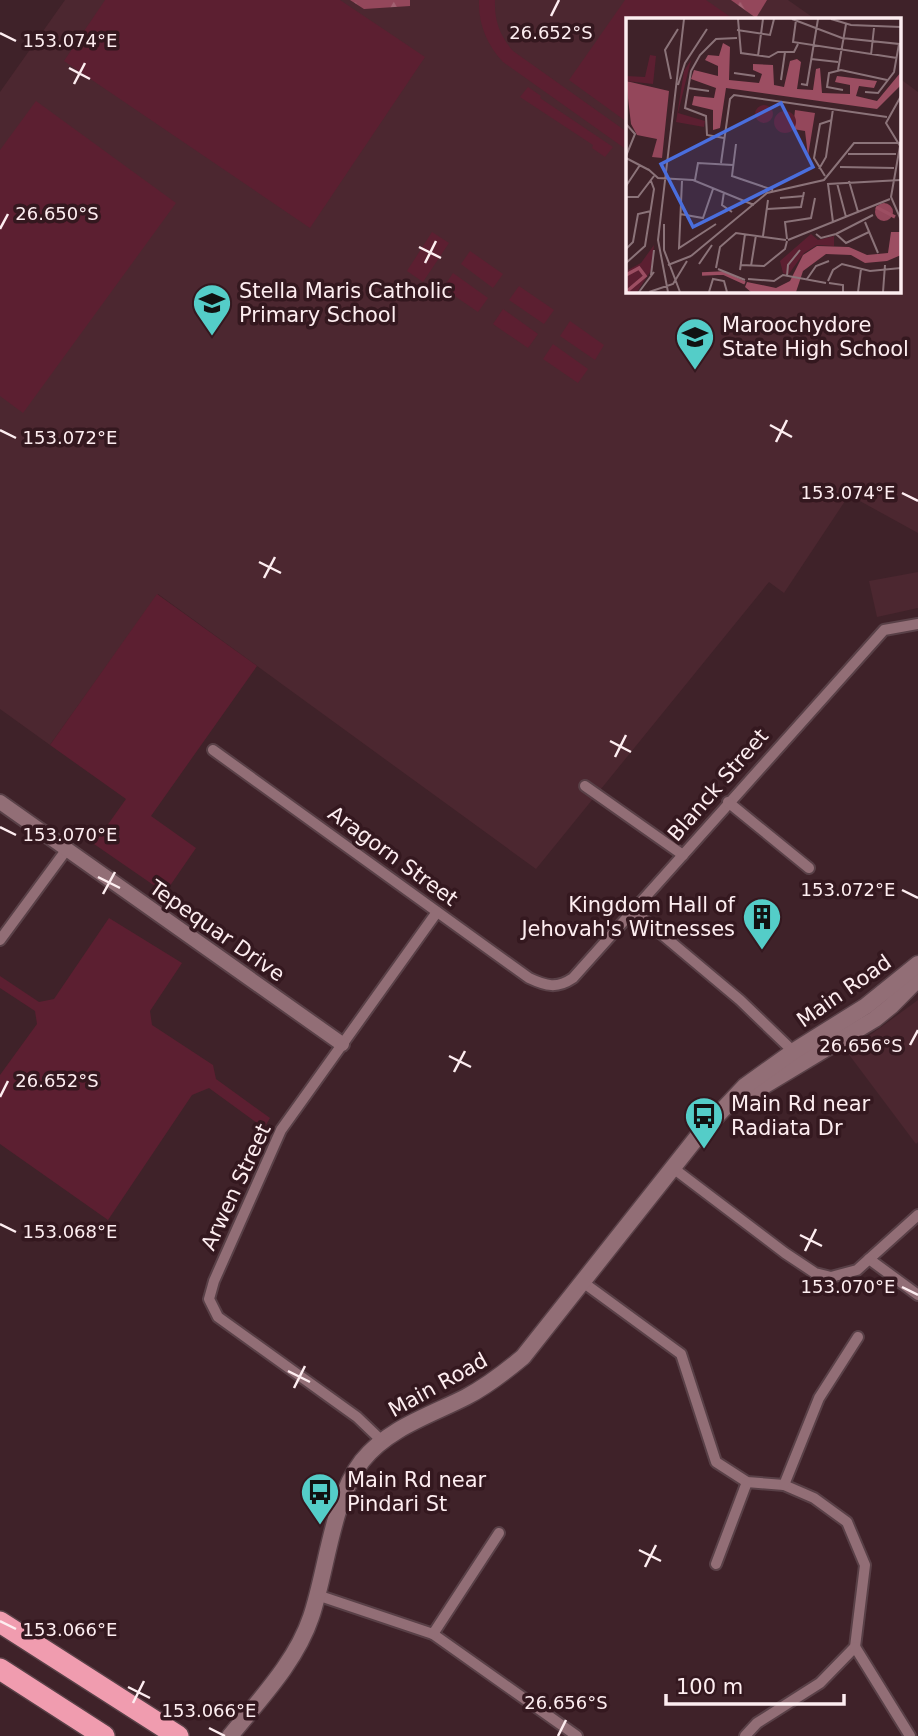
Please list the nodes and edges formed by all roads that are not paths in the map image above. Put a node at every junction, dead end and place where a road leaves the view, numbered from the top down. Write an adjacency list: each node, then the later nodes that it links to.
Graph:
1 (918, 624): 5 (street, Blanck Street)
2 (213, 750): 10 (street, Aragorn Street)
3 (585, 786): 7 (street)
4 (0, 802): 6 (street, Tepequar Drive)
5 (729, 802): 7 (street, Blanck Street); 8 (street)
6 (67, 849): 11 (street); 15 (street, Tepequar Drive)
7 (683, 855): 9 (street, Blanck Street)
8 (809, 868)
9 (634, 911): 14 (street, Blanck Street); 16 (street)
10 (437, 912): 14 (street, Aragorn Street); 15 (street, Arwen Street)
11 (0, 940)
12 (918, 964): 16 (main road, Main Road)
13 (918, 979): 16 (main road, Main Road)
14 (555, 987)
15 (342, 1044): 23 (street, Arwen Street)
16 (798, 1056): 17 (main road, Main Road)
17 (673, 1168): 19 (street); 20 (main road, Main Road)
18 (918, 1215): 19 (street)
19 (869, 1259): 21 (street)
20 (583, 1283): 23 (main road, Main Road); 24 (street)
21 (918, 1296)
22 (858, 1337): 25 (street)
23 (381, 1440): 28 (main road, Main Road)
24 (747, 1482): 25 (street); 27 (street)
25 (784, 1485): 31 (street)
26 (499, 1533): 30 (street)
27 (716, 1564)
28 (317, 1595): 30 (street); 35 (main road, Main Road)
29 (0, 1622): 34 (highway)
30 (433, 1634): 36 (street)
31 (855, 1647): 37 (street); 38 (street)
32 (0, 1669): 33 (highway)
33 (104, 1736)
34 (178, 1736)
35 (230, 1736)
36 (577, 1736)
37 (746, 1736)
38 (910, 1736)

